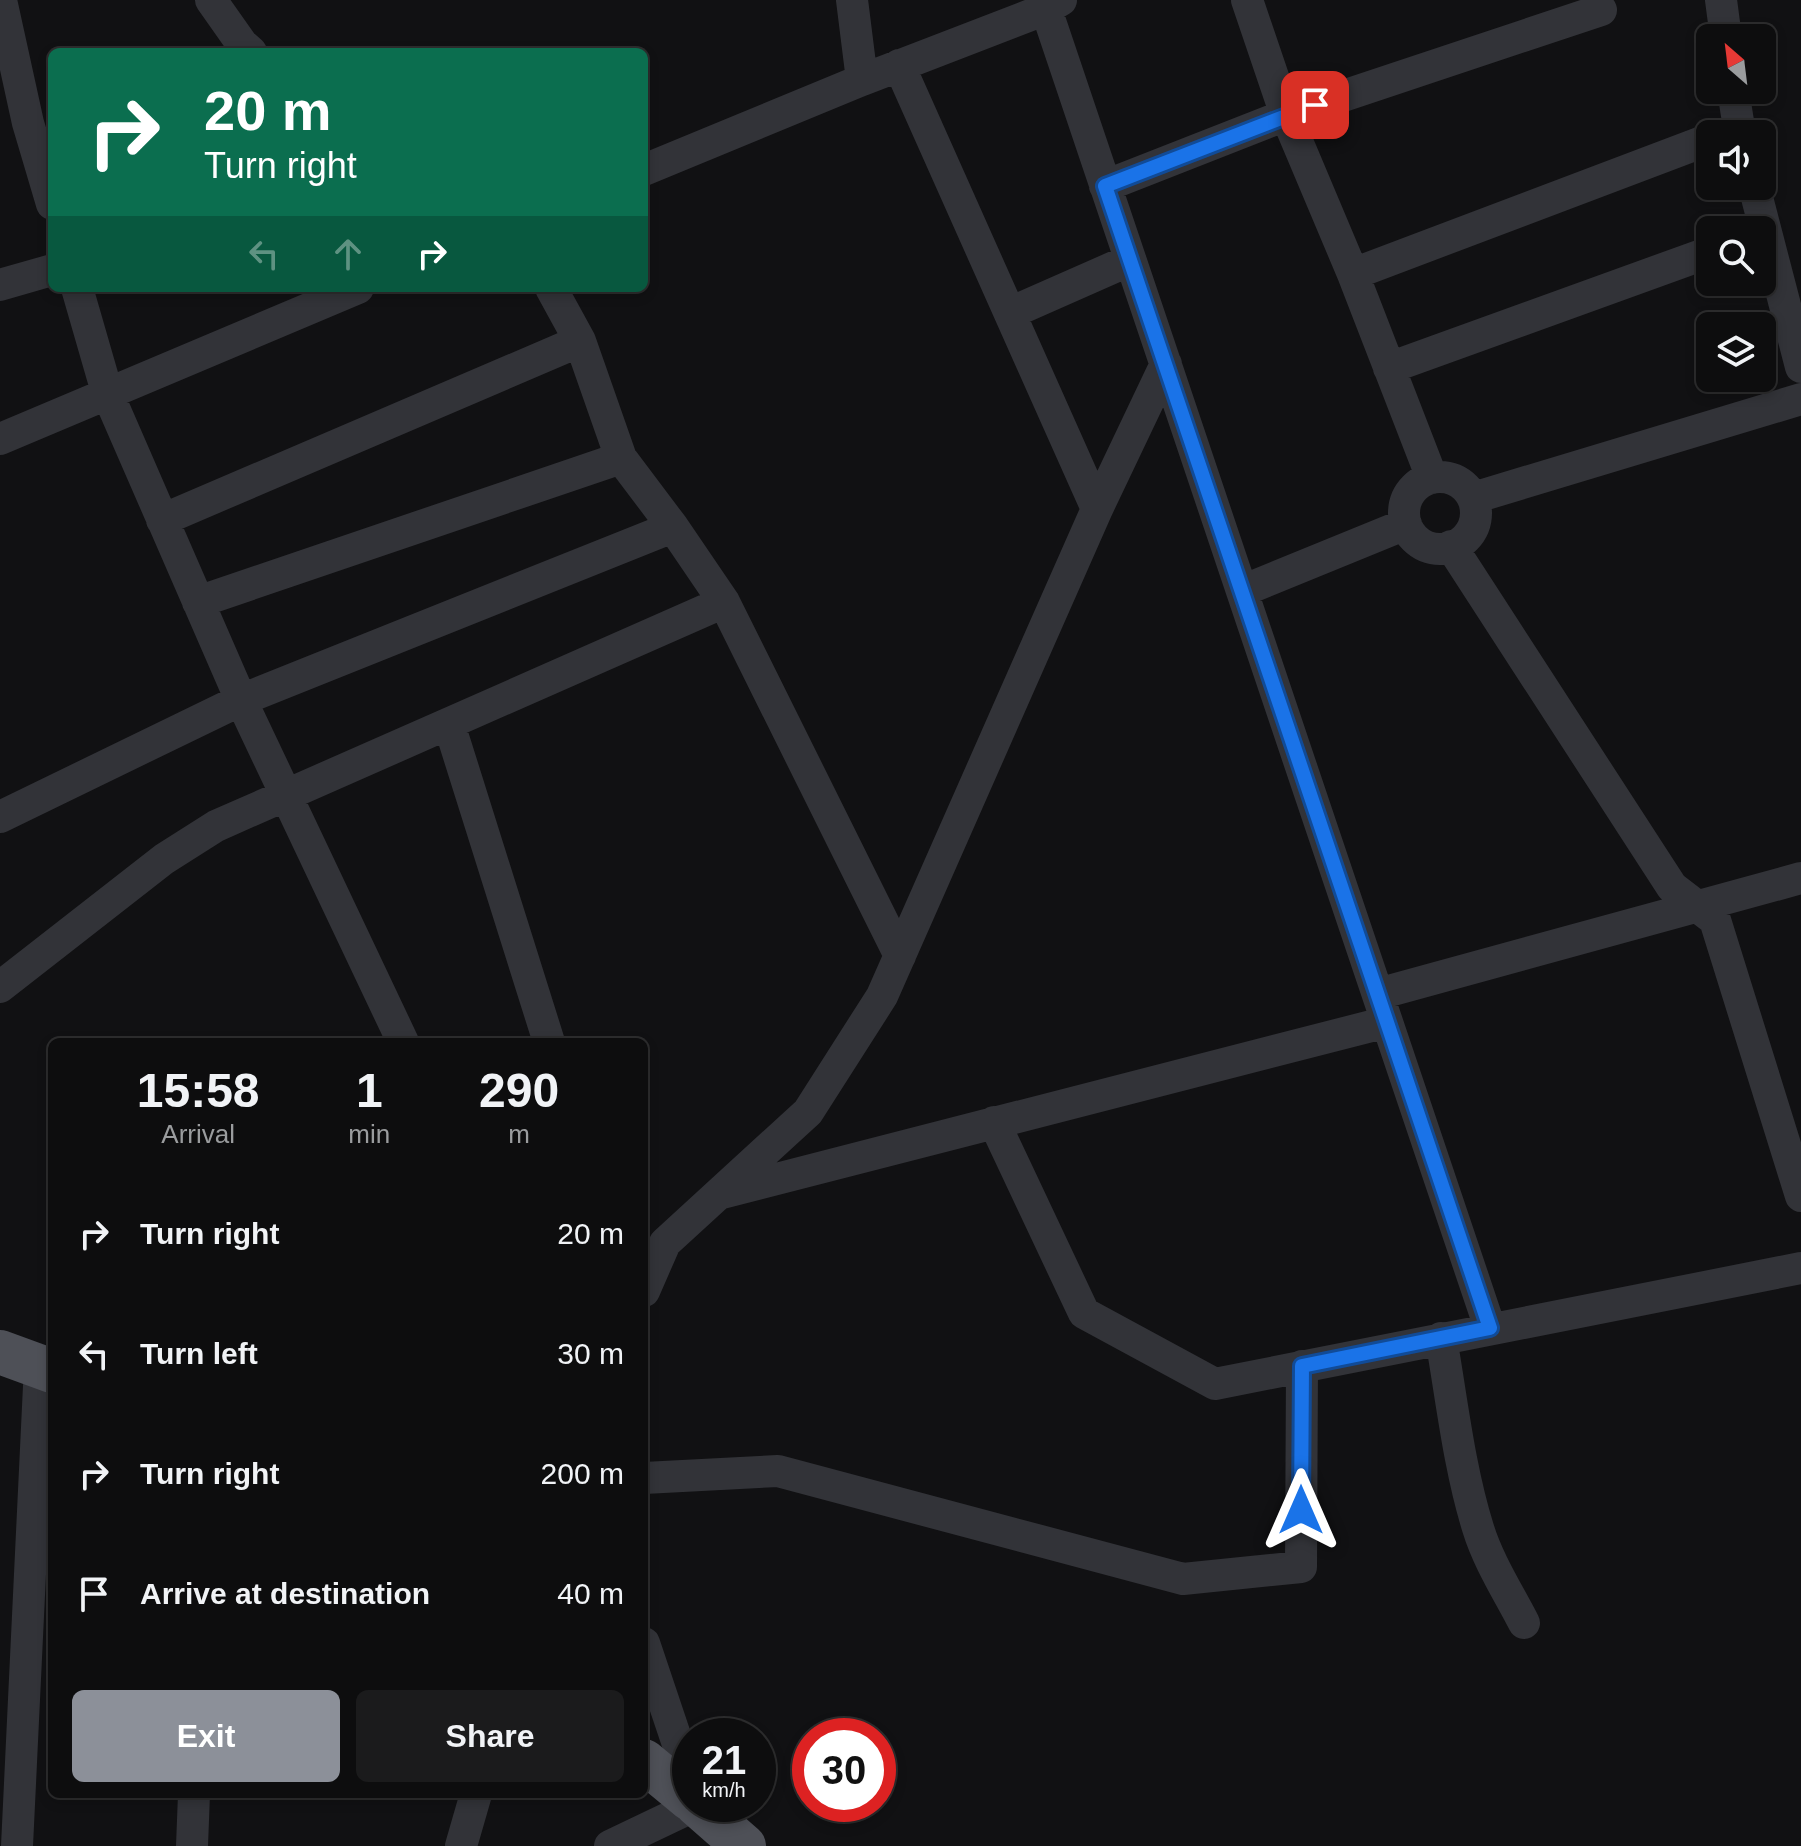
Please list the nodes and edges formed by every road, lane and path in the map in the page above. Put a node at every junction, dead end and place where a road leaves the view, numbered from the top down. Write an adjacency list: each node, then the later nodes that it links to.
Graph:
1 (1, 0): 12 (street)
2 (211, 0): 9 (street)
3 (852, 0): 11 (street)
4 (1247, 0): 13 (street)
5 (1721, 0): 8 (street)
6 (1054, 4): 10 (street); 16 (street)
7 (1601, 10): 13 (street)
8 (1724, 24)
9 (246, 48)
10 (899, 65): 11 (street); 27 (street)
11 (862, 80): 15 (street)
12 (10, 85): 17 (street)
13 (1286, 115): 16 (street); 21 (street)
14 (1696, 146): 21 (street)
15 (648, 168)
16 (1105, 186): 19 (street)
17 (48, 193)
18 (1696, 257): 31 (street)
19 (1130, 260): 27 (street); 29 (street)
20 (48, 271): 23 (street)
21 (1353, 274): 31 (street)
22 (1776, 276): 30 (street)
23 (0, 285)
24 (78, 292): 32 (street)
25 (348, 292): 32 (street)
26 (553, 292): 28 (street)
27 (1010, 313): 38 (street)
28 (580, 341): 35 (street); 39 (street)
29 (1166, 364): 38 (street); 43 (street)
30 (1801, 367)
31 (1389, 368): 36 (street)
32 (107, 392): 34 (street); 39 (street)
33 (1801, 399): 37 (street)
34 (0, 439)
35 (621, 458): 41 (street); 44 (street)
36 (1432, 478): 37 (street); 40 (street)
37 (1473, 498): 42 (street)
38 (1097, 509): 52 (street)
39 (162, 520): 44 (street)
40 (1406, 524): 42 (street); 43 (street)
41 (673, 527): 45 (street); 46 (street)
42 (1451, 546): 51 (street)
43 (1242, 591): 54 (street)
44 (198, 602): 46 (street)
45 (724, 602): 47 (street); 52 (street)
46 (241, 700): 48 (street); 49 (street)
47 (449, 724): 48 (street); 56 (street)
48 (287, 797): 53 (street); 55 (street)
49 (0, 817)
50 (1801, 878): 51 (street)
51 (1695, 905): 54 (street); 59 (street)
52 (900, 956): 58 (street)
53 (0, 987)
54 (1382, 1008): 57 (street); 62 (street)
55 (401, 1038)
56 (548, 1038)
57 (994, 1122): 58 (street); 65 (street)
58 (719, 1194): 61 (street)
59 (1801, 1196)
60 (1801, 1268): 62 (street)
61 (648, 1282)
62 (1490, 1328): 63 (street)
63 (1441, 1338): 65 (street); 67 (street)
64 (31, 1363): 76 (street)
65 (1302, 1366): 66 (street)
66 (648, 1478)
67 (1524, 1623)
68 (648, 1655): 69 (street)
69 (672, 1729)
70 (648, 1764): 71 (main road)
71 (672, 1782)
72 (194, 1798): 77 (street)
73 (475, 1798): 78 (street)
74 (672, 1812): 79 (street)
75 (719, 1822): 80 (main road)
76 (17, 1846)
77 (192, 1846)
78 (461, 1846)
79 (610, 1846)
80 (744, 1846)

